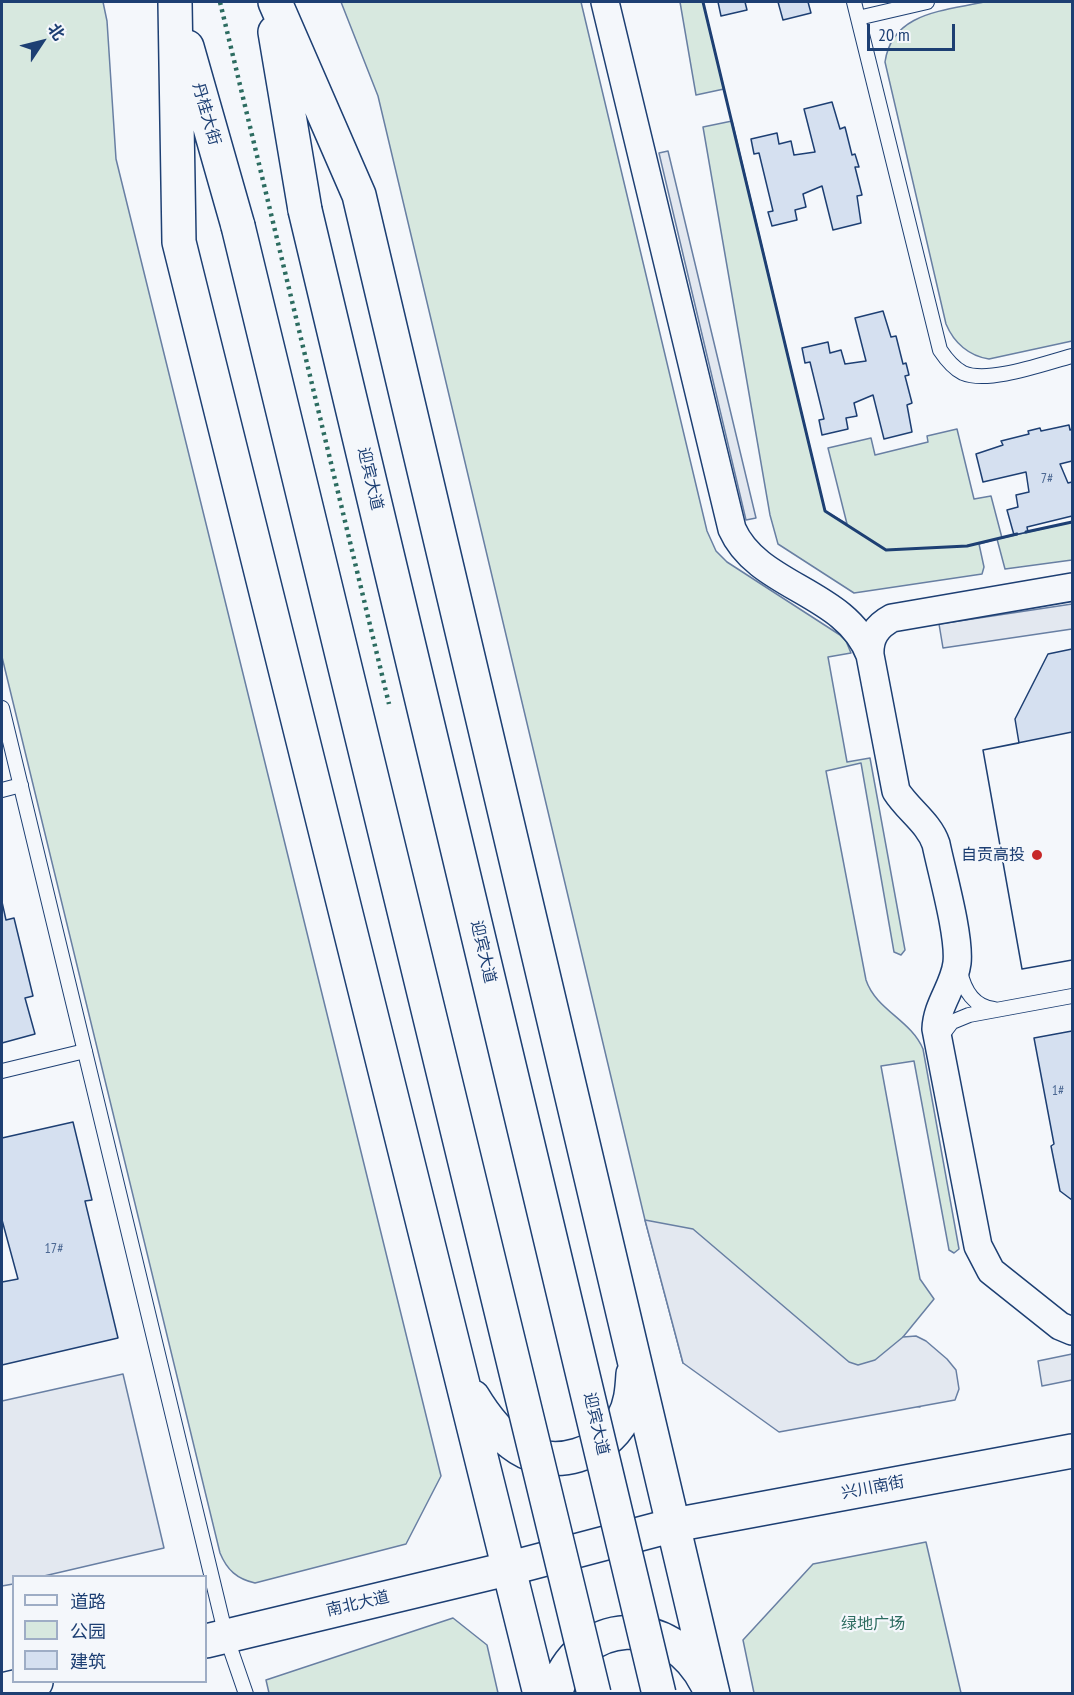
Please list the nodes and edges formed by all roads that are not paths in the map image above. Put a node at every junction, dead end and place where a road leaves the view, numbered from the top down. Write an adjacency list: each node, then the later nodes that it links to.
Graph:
1 (175, 2): 24 (main road); 36 (main road, 丹桂大街, bridge)
2 (269, 2): 37 (main road, 迎宾大道, bridge)
3 (275, 2): 23 (main road)
4 (605, 2): 11 (street)
5 (854, 2): 7 (lane)
6 (927, 2): 7 (lane)
7 (858, 18): 8 (lane)
8 (1072, 356)
9 (1072, 587): 10 (street)
10 (903, 615): 11 (street); 12 (street)
11 (846, 618): 12 (street)
12 (870, 655): 16 (street)
13 (2, 708): 14 (lane)
14 (21, 785): 15 (lane); 20 (lane)
15 (2, 790)
16 (956, 948): 18 (lane); 19 (street)
17 (1072, 996): 18 (lane)
18 (997, 1010): 19 (lane)
19 (938, 1041): 22 (street)
20 (86, 1052): 21 (lane); 28 (lane)
21 (2, 1071)
22 (1072, 1331)
23 (634, 1355): 24 (main road); 26 (main road)
24 (464, 1383): 27 (main road)
25 (1072, 1451): 26 (main road, 兴川南街)
26 (674, 1525): 27 (main road, 兴川南街); 38 (main road)
27 (511, 1568): 30 (main road, 南北大道); 34 (main road)
28 (202, 1575)
29 (207, 1597): 30 (lane)
30 (216, 1638): 33 (lane)
31 (32, 1683): 32 (main road)
32 (2, 1690)
33 (246, 1694)
34 (540, 1694)
35 (555, 1694): 38 (main road)
36 (594, 1694)
37 (659, 1694)
38 (713, 1694)

